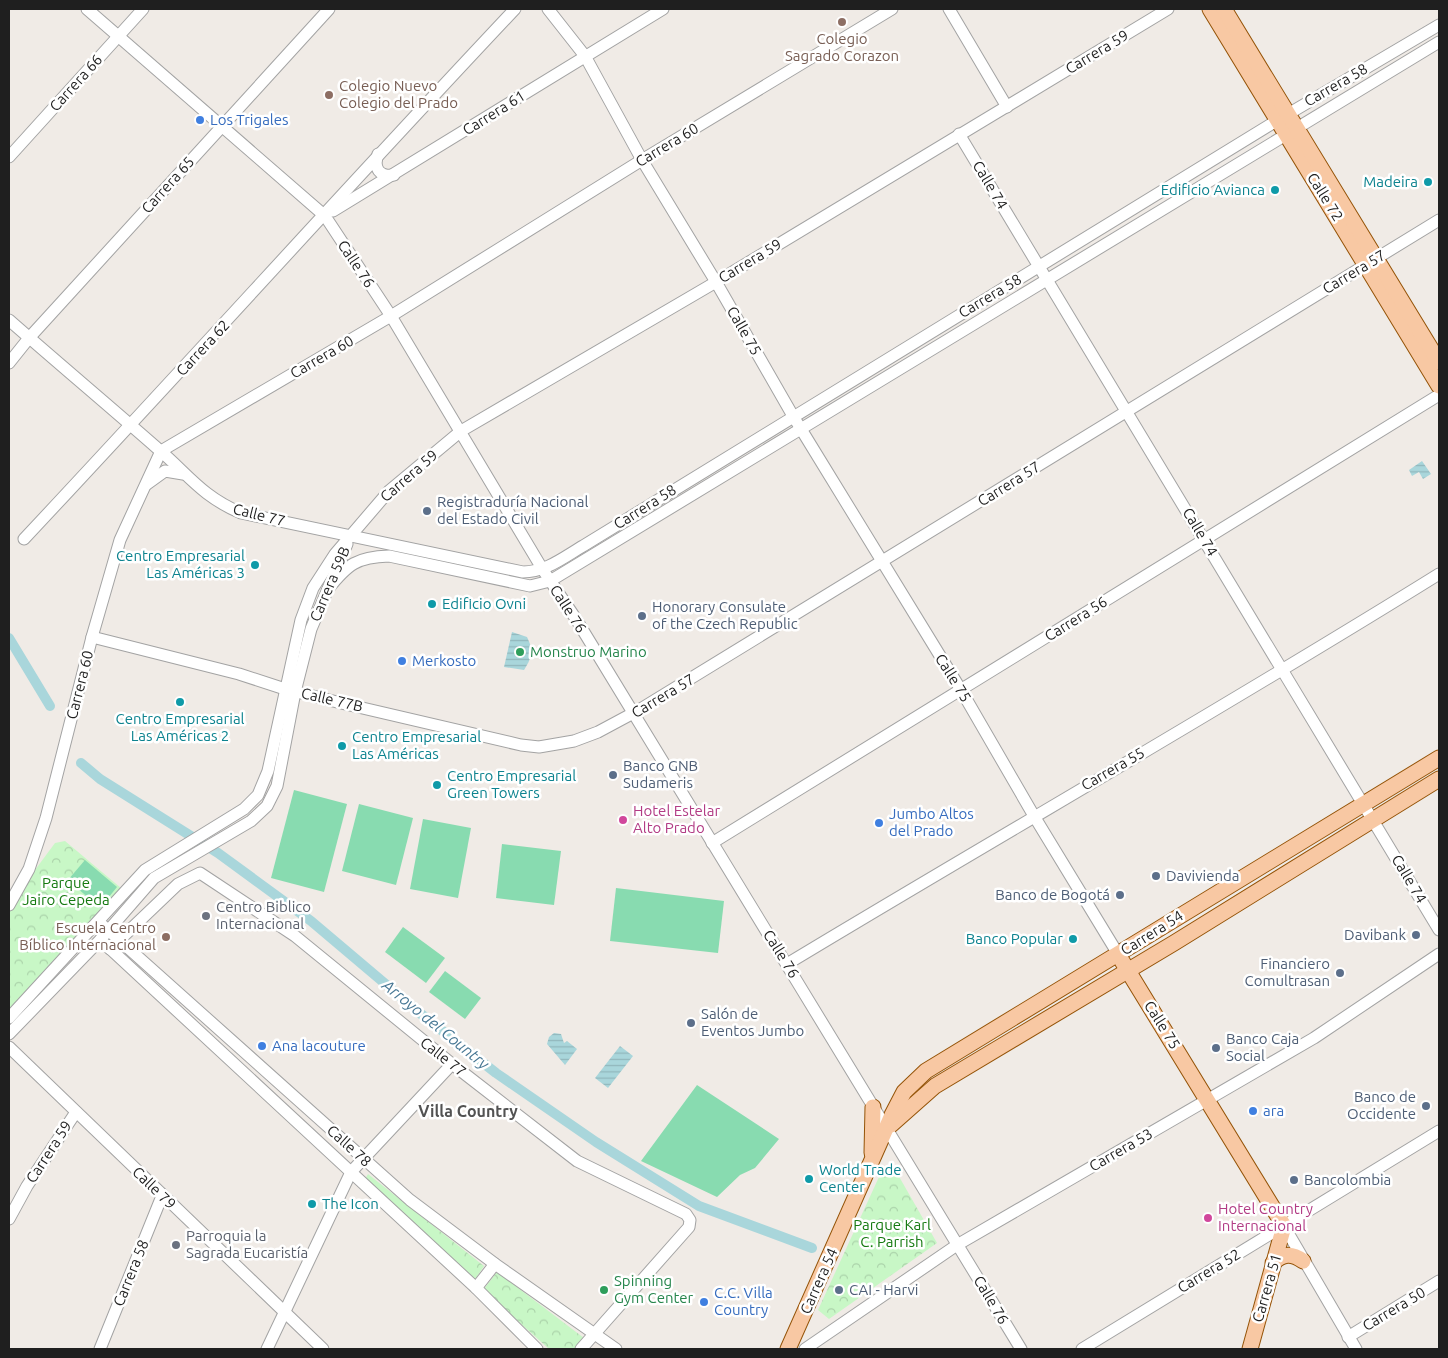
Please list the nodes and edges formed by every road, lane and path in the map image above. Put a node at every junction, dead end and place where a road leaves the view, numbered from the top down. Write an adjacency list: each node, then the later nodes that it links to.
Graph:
1 (87, 9): 13 (street, Calle 76)
2 (143, 9): 13 (street, Carrera 66)
3 (329, 9): 18 (street, Carrera 65)
4 (515, 9): 21 (street, Carrera 62)
5 (548, 9): 15 (street, Calle 75)
6 (662, 9): 15 (street, Carrera 61)
7 (892, 9): 23 (street, Carrera 60)
8 (949, 9): 16 (street)
9 (1168, 9): 16 (street, Carrera 59)
10 (1210, 9): 17 (main road, Calle 72)
11 (1224, 9): 17 (main road, Calle 72)
12 (1439, 25): 17 (street, Carrera 58)
13 (118, 36): 18 (street, Calle 76); 22 (street, Carrera 66)
14 (1439, 42): 19 (street, Carrera 58)
15 (585, 56): 23 (street, Calle 75); 24 (street, Carrera 61)
16 (1007, 107): 20 (street, Carrera 59)
17 (1283, 117): 19 (main road, Calle 72); 25 (street, Carrera 58)
18 (222, 126): 27 (street, Calle 76); 35 (street, Carrera 65)
19 (1291, 130): 26 (street, Carrera 58); 29 (main road, Calle 72)
20 (959, 134): 30 (street, Calle 74); 32 (street, Carrera 59)
21 (378, 154): 24 (street); 27 (street, Carrera 62)
22 (9, 157)
23 (642, 160): 32 (street, Calle 75); 33 (street, Carrera 60)
24 (394, 175): 27 (street, Carrera 61)
25 (1152, 196): 26 (street); 30 (street, Carrera 58)
26 (1160, 210): 31 (street, Carrera 58)
27 (325, 216): 33 (street, Calle 76); 42 (street, Carrera 62)
28 (1439, 220): 29 (street, Carrera 57)
29 (1372, 262): 36 (main road, Calle 72); 38 (main road, Calle 72); 40 (street, Carrera 57)
30 (1039, 266): 31 (street, Calle 74); 41 (street, Carrera 58)
31 (1047, 279): 40 (street, Calle 74); 43 (street, Carrera 58)
32 (716, 282): 41 (street, Calle 75); 44 (street, Carrera 59)
33 (391, 316): 44 (street, Calle 76); 45 (street, Carrera 60)
34 (9, 320): 35 (street, Calle 77)
35 (29, 338): 37 (street, Carrera 65); 42 (street, Calle 77)
36 (1439, 362)
37 (9, 363)
38 (1439, 386)
39 (1439, 396): 54 (street, Carrera 56)
40 (1127, 411): 54 (street, Calle 74); 55 (street, Carrera 57)
41 (793, 416): 43 (street, Calle 75); 48 (street, Carrera 58)
42 (131, 425): 45 (street, Calle 77); 53 (street, Carrera 62)
43 (801, 430): 50 (street, Carrera 58); 55 (street, Calle 75)
44 (461, 431): 52 (street, Carrera 59); 56 (street, Calle 76)
45 (161, 451): 46 (street, Calle 77); 47 (street, Carrera 60)
46 (183, 474): 47 (street); 52 (street, Calle 77)
47 (142, 491): 60 (street, Carrera 60)
48 (659, 498): 49 (street, Carrera 58); 50 (street)
49 (648, 505): 51 (street); 56 (street, Carrera 58)
50 (667, 510): 51 (street, Carrera 58)
51 (656, 516): 58 (street, Carrera 58)
52 (351, 536): 56 (street, Calle 77); 59 (street, Carrera 59B); 62 (street, Carrera 59B)
53 (24, 539)
54 (1204, 540): 61 (street, Calle 74); 63 (street, Carrera 56)
55 (881, 562): 63 (street, Calle 75); 64 (street, Carrera 57)
56 (543, 570): 58 (street, Calle 76)
57 (1439, 574): 61 (street, Carrera 55)
58 (550, 580): 59 (street); 64 (street, Calle 76)
59 (328, 589): 62 (street, Carrera 59B)
60 (92, 638): 62 (street, Calle 77B); 75 (street, Carrera 60)
61 (1284, 671): 68 (street, Calle 74); 69 (street, Carrera 55)
62 (290, 690): 65 (street, Calle 77B); 71 (street, Carrera 59B)
63 (961, 690): 69 (street, Calle 75); 72 (street, Carrera 56)
64 (632, 714): 65 (street, Carrera 57); 72 (street, Calle 76)
65 (574, 741)
66 (1439, 758): 68 (main road, Carrera 54)
67 (1439, 779): 70 (main road, Carrera 54)
68 (1364, 804): 70 (street, Calle 74); 73 (main road, Carrera 54)
69 (1034, 816): 83 (street, Calle 75); 85 (street, Carrera 55)
70 (1374, 819): 74 (main road, Carrera 54); 78 (street, Calle 74)
71 (216, 834): 76 (street, Carrera 59B); 77 (street, Carrera 59B)
72 (712, 843): 85 (street, Calle 76)
73 (1250, 873): 74 (main road); 83 (main road, Carrera 54)
74 (1260, 889): 86 (main road, Carrera 54)
75 (9, 905)
76 (99, 922): 77 (street, Calle 78); 79 (street, Carrera 59B)
77 (109, 930): 80 (street, Carrera 59B); 81 (street, Calle 78)
78 (1439, 930)
79 (90, 931): 80 (street, Calle 78); 87 (street, Carrera 59B)
80 (100, 940): 82 (street, Calle 78); 89 (street, Carrera 59B)
81 (118, 940): 82 (street); 92 (street, Calle 77); 98 (street, Calle 78)
82 (110, 949): 100 (street, Calle 78)
83 (1118, 954): 86 (main road, Calle 75); 88 (main road, Carrera 54)
84 (1439, 954): 93 (street, Carrera 53)
85 (787, 964): 94 (street, Calle 76)
86 (1128, 969): 90 (main road, Carrera 54); 93 (main road, Calle 75)
87 (9, 1018)
88 (1005, 1022): 90 (main road); 96 (main road, Carrera 54)
89 (9, 1034)
90 (1016, 1037): 96 (main road, Carrera 54)
91 (9, 1047): 95 (street, Calle 79)
92 (452, 1064): 98 (street); 111 (street, Calle 77)
93 (1207, 1100): 103 (main road, Calle 75); 104 (street, Carrera 53)
94 (873, 1107): 96 (street, Calle 76); 99 (main road)
95 (76, 1112): 101 (street, Calle 79); 102 (street, Carrera 59)
96 (886, 1130): 99 (main road, Carrera 54); 104 (street, Calle 76)
97 (1439, 1131): 103 (street, Carrera 52)
98 (363, 1159): 100 (street); 107 (street, Calle 78)
99 (870, 1166): 119 (main road, Carrera 54)
100 (351, 1172): 109 (street, Calle 78); 110 (street)
101 (162, 1196): 110 (street, Calle 79); 113 (street, Carrera 58)
102 (9, 1219)
103 (1284, 1226): 105 (street, Calle 75); 106 (main road, Carrera 51); 122 (street, Carrera 52)
104 (957, 1245): 120 (street, Carrera 53); 121 (street, Calle 76)
105 (1303, 1261): 106 (main road); 112 (street, Calle 75)
106 (1273, 1263): 123 (main road, Carrera 51)
107 (495, 1264): 109 (street); 111 (street, Calle 78)
108 (1439, 1281): 112 (street, Carrera 50)
109 (476, 1288): 116 (street, Calle 78)
110 (283, 1313): 114 (street); 115 (street, Calle 79)
111 (594, 1335): 117 (street); 118 (street, Calle 78)
112 (1348, 1337): 124 (street, Calle 75)
113 (100, 1349)
114 (266, 1349)
115 (323, 1349)
116 (537, 1349)
117 (582, 1349)
118 (616, 1349)
119 (788, 1349)
120 (805, 1349)
121 (1021, 1349)
122 (1082, 1349)
123 (1250, 1349)
124 (1356, 1349)

